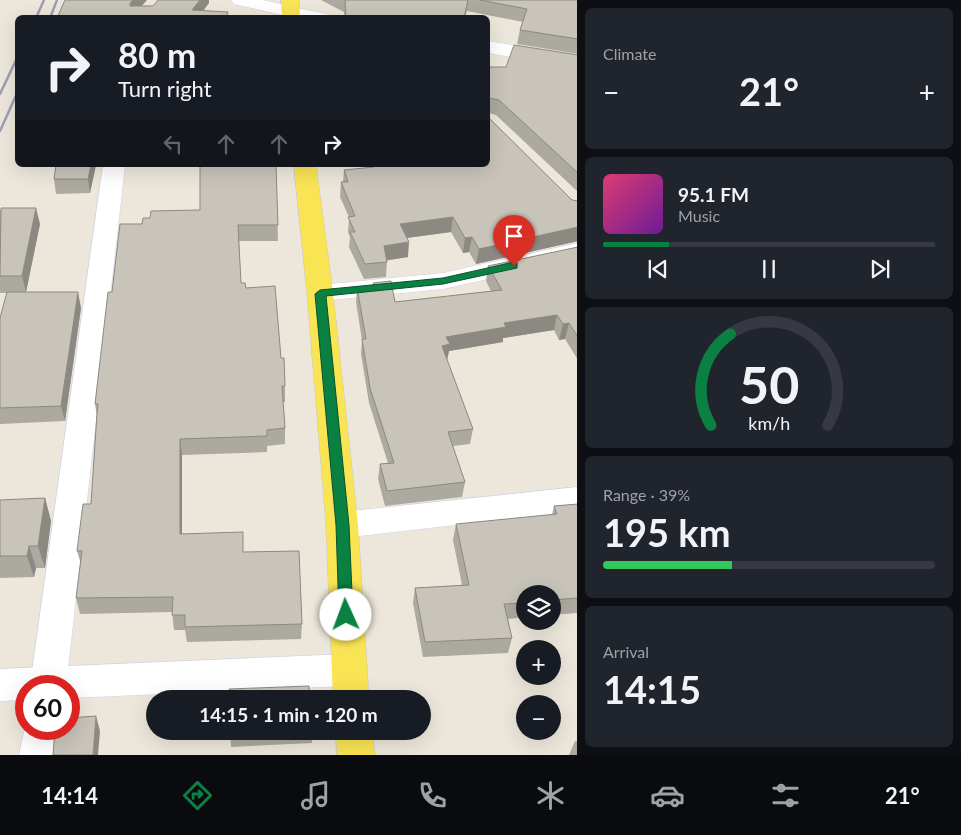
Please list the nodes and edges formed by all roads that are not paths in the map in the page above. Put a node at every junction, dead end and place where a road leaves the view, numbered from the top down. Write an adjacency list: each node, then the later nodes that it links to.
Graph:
1 (240, 0): 2 (street)
2 (291, 10): 3 (street)
3 (309, 15)
4 (490, 47): 5 (street)
5 (577, 62)
6 (114, 167): 12 (street)
7 (305, 167): 9 (main road)
8 (577, 251): 9 (street)
9 (320, 294): 11 (main road)
10 (577, 499): 11 (street)
11 (342, 525): 14 (main road)
12 (49, 675)
13 (80, 684): 14 (street)
14 (349, 684)
15 (0, 685): 16 (street)
16 (15, 685)
17 (40, 740): 19 (street)
18 (355, 740): 20 (main road)
19 (38, 755)
20 (356, 755)

